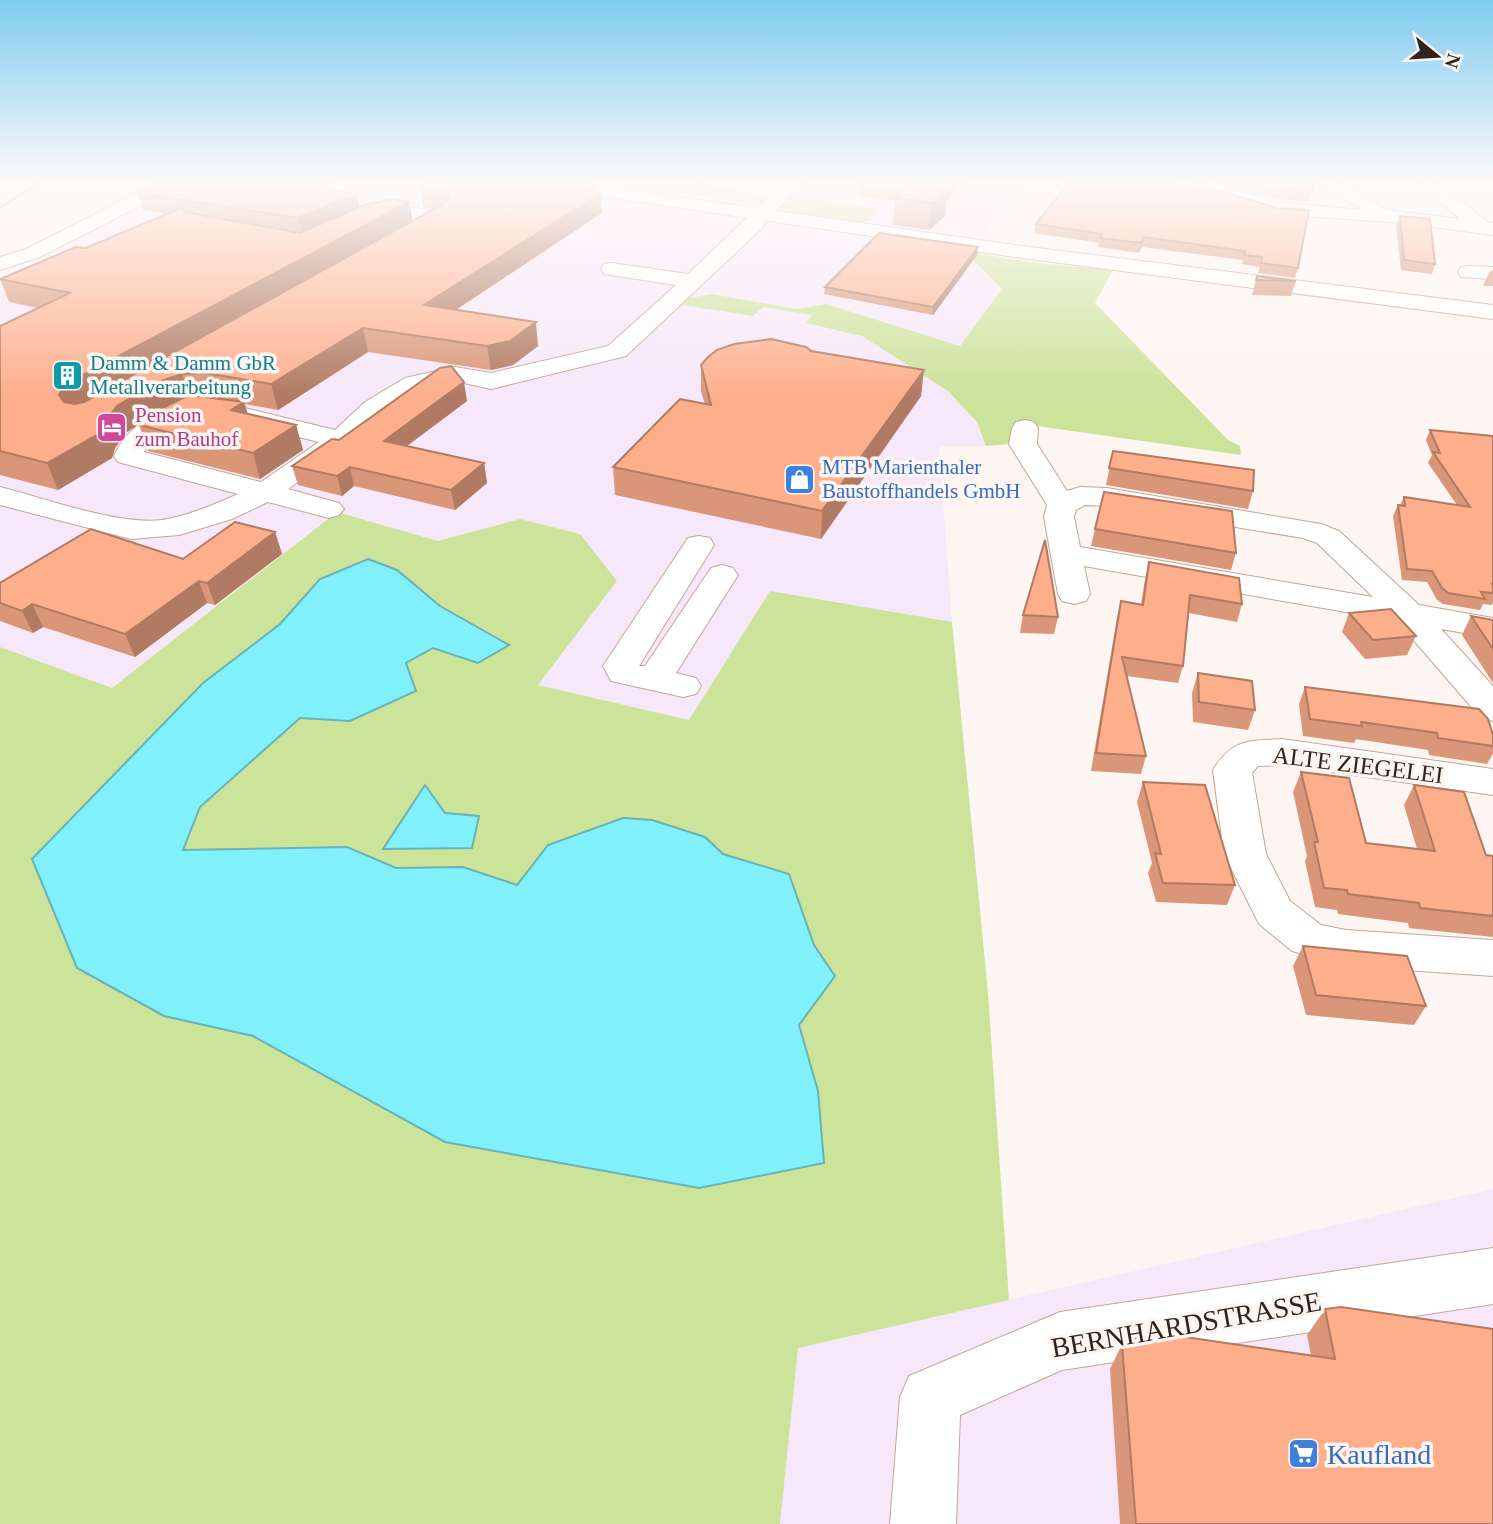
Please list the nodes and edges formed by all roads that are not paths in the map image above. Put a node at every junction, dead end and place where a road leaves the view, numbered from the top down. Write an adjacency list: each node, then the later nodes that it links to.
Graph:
1 (30, 254): 4 (street)
2 (722, 254): 8 (street)
3 (1039, 254): 9 (street)
4 (0, 264)
5 (612, 270): 8 (street)
6 (1469, 272): 7 (street)
7 (1493, 272)
8 (693, 281): 11 (street)
9 (1493, 312)
10 (1025, 428): 14 (street)
11 (341, 439): 12 (street); 12 (street)
12 (264, 493): 15 (street); 16 (street)
13 (0, 496): 16 (street)
14 (1062, 505): 17 (street); 20 (street)
15 (329, 509)
16 (168, 529): 18 (street)
17 (1068, 554): 19 (street); 20 (street)
18 (130, 556)
19 (1074, 594)
20 (1408, 613): 21 (street); 23 (street)
21 (1493, 628)
22 (670, 681): 22 (street)
23 (1493, 709)
24 (1493, 782): 25 (street, ALTE ZIEGELEI)
25 (1493, 958)
26 (1493, 1276): 27 (street, BERNHARDSTRASSE)
27 (923, 1524)

